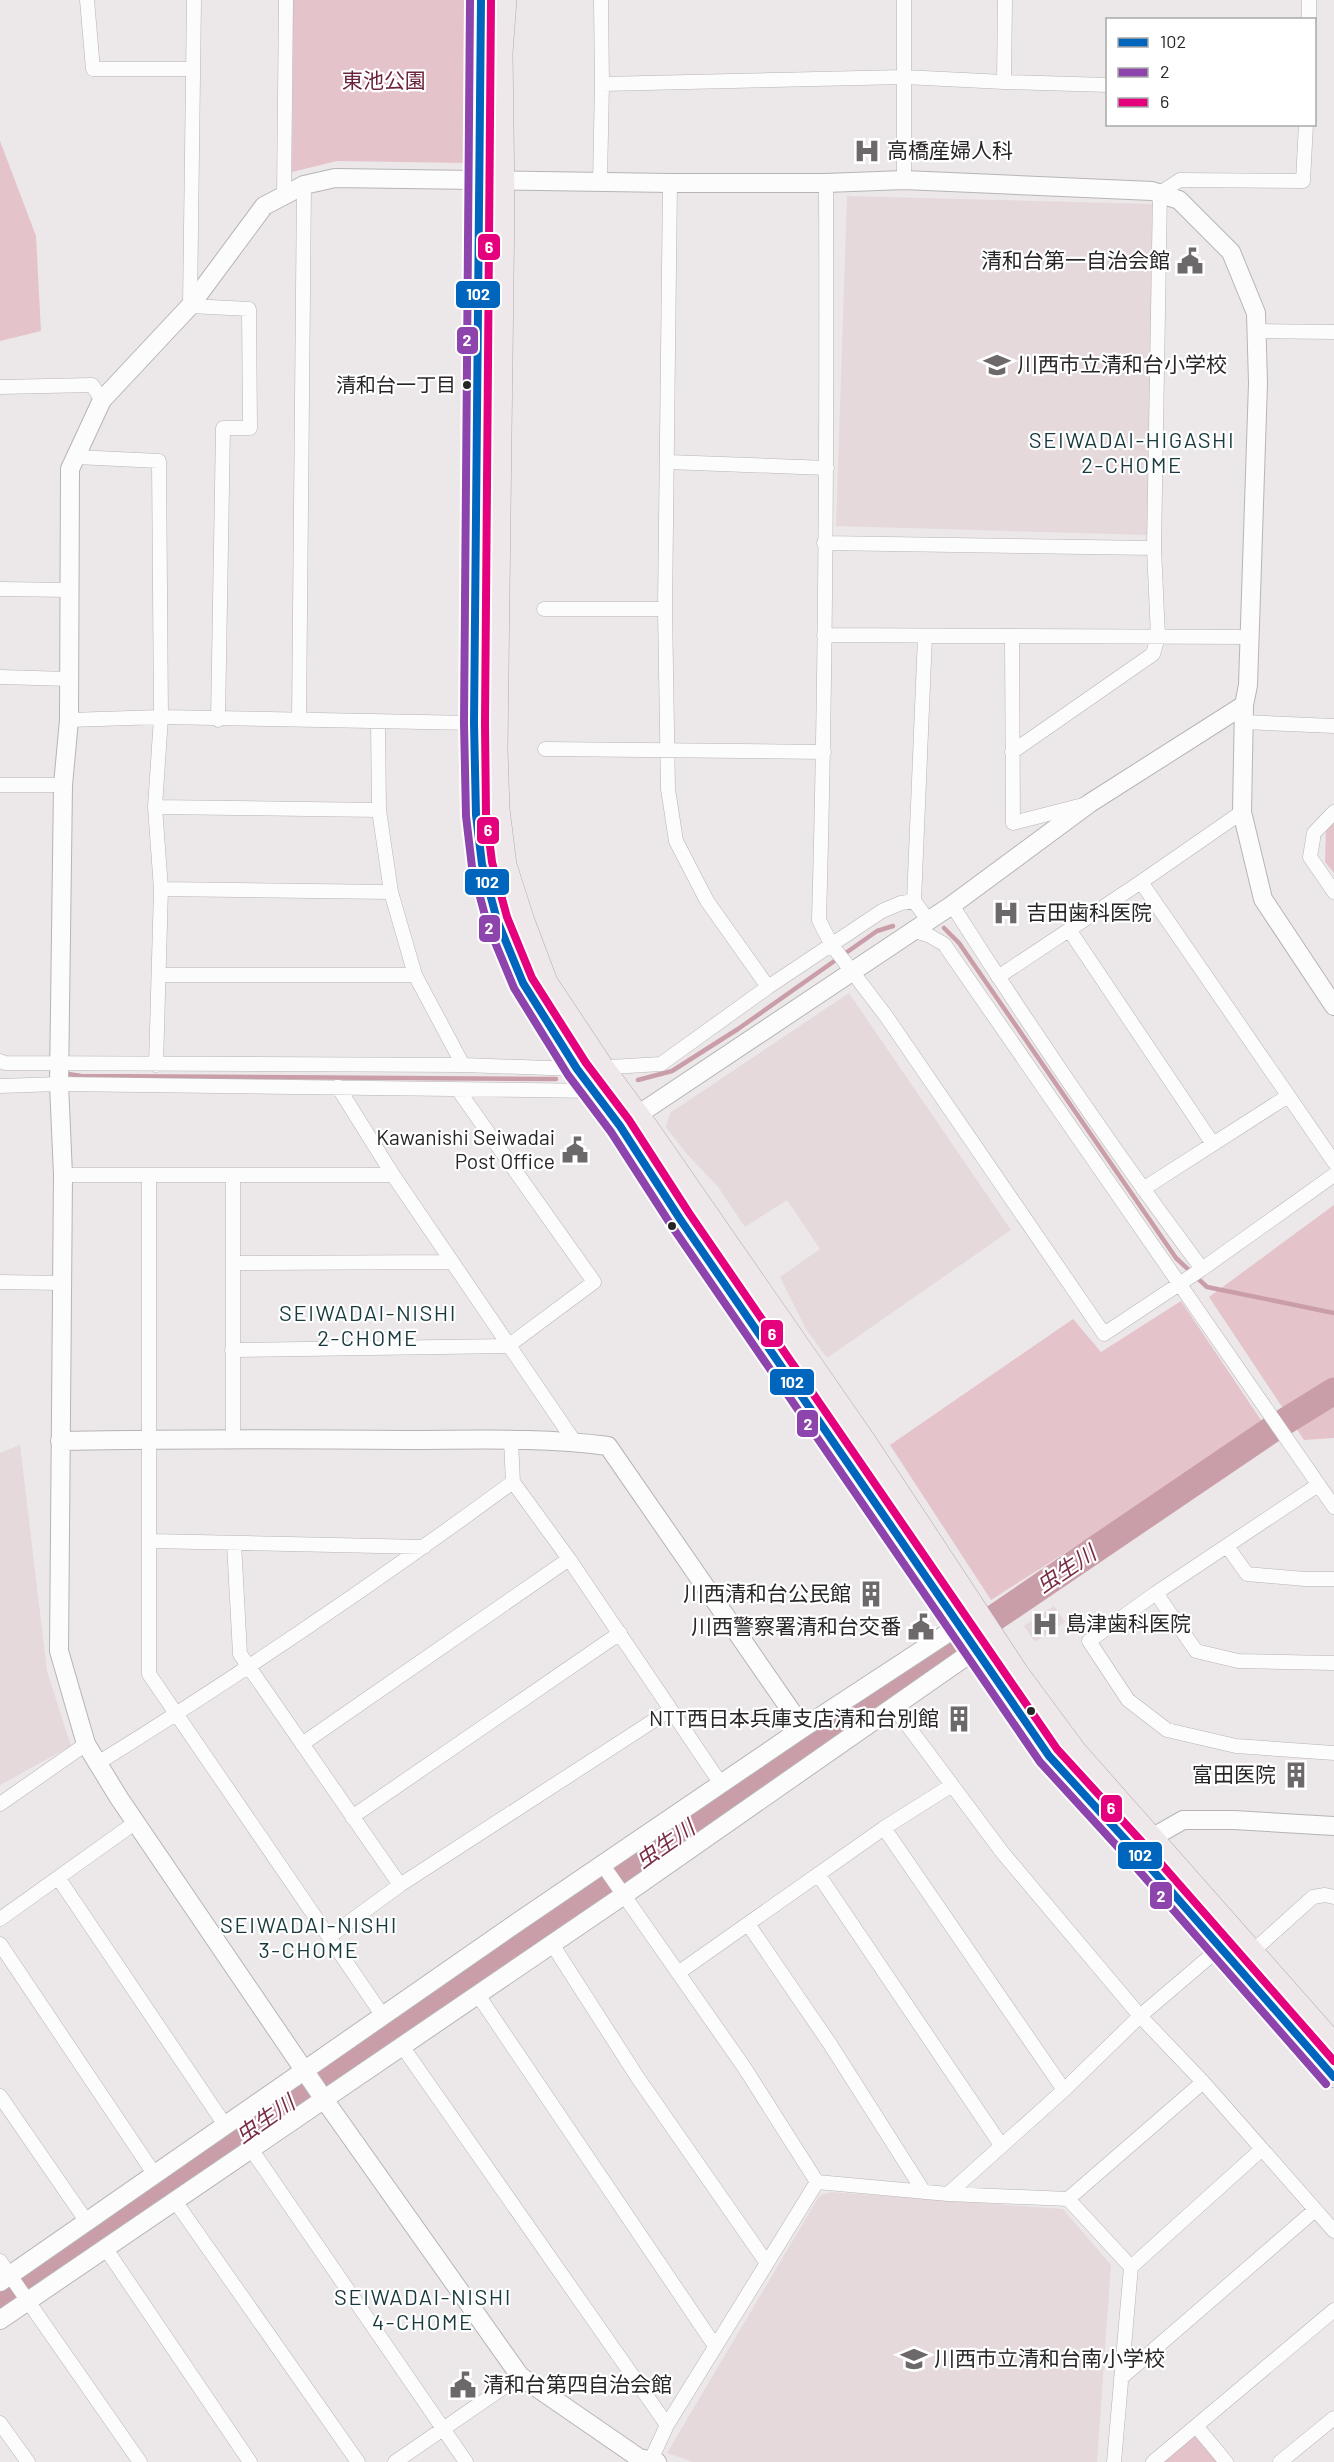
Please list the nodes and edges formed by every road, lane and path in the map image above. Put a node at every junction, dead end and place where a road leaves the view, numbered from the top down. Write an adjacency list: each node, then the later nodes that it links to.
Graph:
1 (87, 0): 11 (street)
2 (194, 0): 11 (street)
3 (286, 0): 25 (street)
4 (481, 0): 17 (main road)
5 (506, 0): 18 (main road)
6 (601, 0): 14 (street)
7 (904, 0): 12 (street)
8 (1005, 0): 13 (street)
9 (1309, 0): 10 (street)
10 (1309, 18)
11 (192, 69): 26 (street)
12 (904, 77): 13 (street); 14 (street); 19 (street)
13 (1004, 82): 15 (street)
14 (602, 84): 20 (street)
15 (1106, 85)
16 (1305, 126): 24 (street)
17 (480, 180): 18 (street); 23 (street); 53 (main road)
18 (503, 180): 20 (street); 86 (main road)
19 (904, 180): 22 (street); 24 (street)
20 (600, 181): 21 (street)
21 (670, 183): 22 (street); 32 (street)
22 (826, 183): 33 (street)
23 (304, 185): 25 (street); 51 (street)
24 (1160, 193): 27 (street); 35 (street)
25 (284, 195): 26 (street)
26 (190, 306): 30 (street); 50 (street)
27 (1257, 331): 28 (street); 43 (street)
28 (1334, 332)
29 (0, 387): 30 (street)
30 (102, 400): 31 (street)
31 (76, 458): 37 (street); 48 (street)
32 (668, 462): 33 (street); 39 (street)
33 (827, 468): 34 (street)
34 (824, 543): 35 (street); 40 (street)
35 (1154, 548): 44 (street)
36 (0, 589): 37 (street)
37 (70, 590): 46 (street)
38 (544, 609): 39 (street)
39 (665, 609): 56 (street)
40 (824, 636): 41 (street); 57 (street)
41 (926, 636): 42 (street); 70 (street)
42 (1012, 636): 44 (street); 58 (street)
43 (1250, 636): 44 (street); 47 (street)
44 (1158, 637): 58 (street)
45 (0, 677): 46 (street)
46 (69, 680): 49 (street)
47 (1244, 713): 54 (street); 61 (street); 64 (street)
48 (161, 717): 49 (street); 50 (street); 62 (street)
49 (69, 720): 60 (street)
50 (218, 720): 51 (street)
51 (299, 720): 52 (street)
52 (378, 722): 53 (street); 63 (street)
53 (474, 723): 87 (main road)
54 (1334, 726)
55 (545, 748): 56 (street)
56 (667, 751): 57 (street); 80 (street)
57 (824, 752): 75 (street)
58 (1012, 752): 61 (street)
59 (0, 784): 60 (street)
60 (63, 785): 83 (street)
61 (1090, 803): 71 (street)
62 (155, 807): 63 (street); 67 (street)
63 (379, 810): 68 (street)
64 (1242, 812): 66 (street); 81 (street)
65 (1334, 813): 69 (street)
66 (1141, 882): 74 (street); 94 (street)
67 (161, 889): 68 (street); 77 (street)
68 (391, 892): 78 (street)
69 (1334, 892)
70 (914, 902): 72 (street); 75 (street)
71 (952, 905): 72 (street); 79 (street)
72 (928, 920): 73 (street)
73 (912, 930): 76 (street); 107 (street)
74 (1070, 931): 79 (street); 97 (street)
75 (833, 946): 76 (street); 80 (street)
76 (849, 968): 95 (street); 107 (street)
77 (160, 975): 78 (street); 84 (street)
78 (415, 975): 85 (street)
79 (998, 977): 104 (street)
80 (768, 987): 86 (street)
81 (1334, 1006)
82 (0, 1061): 83 (street)
83 (60, 1062): 84 (street); 88 (street)
84 (156, 1065): 85 (street)
85 (463, 1065): 87 (street)
86 (604, 1068): 87 (street); 93 (main road)
87 (577, 1069): 92 (main road)
88 (59, 1084): 89 (street); 90 (street); 99 (street)
89 (0, 1086)
90 (338, 1087): 91 (street); 101 (street)
91 (458, 1090): 92 (street); 110 (street)
92 (593, 1091): 93 (street); 96 (main road)
93 (620, 1091): 95 (main road)
94 (1288, 1096): 97 (street); 98 (street)
95 (638, 1114): 96 (street); 147 (main road)
96 (620, 1126): 127 (main road)
97 (1213, 1144): 104 (street)
98 (1334, 1162)
99 (63, 1175): 103 (street); 109 (street)
100 (233, 1175): 101 (street); 103 (street); 106 (street)
101 (393, 1175): 105 (street)
102 (1334, 1175): 107 (street)
103 (148, 1176): 113 (street)
104 (1143, 1189): 107 (street)
105 (451, 1262): 106 (street); 110 (street)
106 (233, 1263): 111 (street)
107 (1191, 1277): 118 (street)
108 (0, 1282): 109 (street)
109 (62, 1283): 114 (street)
110 (508, 1346): 111 (street); 116 (street)
111 (232, 1350): 112 (street)
112 (234, 1439): 113 (street); 115 (street)
113 (149, 1440): 114 (street); 120 (street)
114 (60, 1441): 136 (street)
115 (511, 1441): 116 (street); 117 (street)
116 (574, 1441): 135 (street)
117 (513, 1482): 123 (street); 124 (street)
118 (1318, 1485): 119 (street); 122 (street)
119 (1333, 1503)
120 (150, 1541): 121 (street); 134 (street)
121 (234, 1543): 123 (street); 131 (street)
122 (1227, 1546): 125 (street); 126 (street)
123 (424, 1547): 131 (street)
124 (569, 1559): 128 (street); 137 (street)
125 (1334, 1579)
126 (1156, 1593): 130 (street); 138 (street)
127 (960, 1625): 129 (main road); 135 (street)
128 (620, 1633): 133 (street); 143 (street)
129 (975, 1650): 132 (street); 148 (main road)
130 (1334, 1664)
131 (248, 1667): 134 (street); 137 (street)
132 (893, 1706): 141 (street); 153 (street)
133 (670, 1710): 140 (street); 152 (street)
134 (176, 1714): 139 (street); 157 (street)
135 (802, 1728): 140 (street)
136 (86, 1744): 139 (street); 142 (street)
137 (302, 1744): 143 (street)
138 (1334, 1753)
139 (98, 1763): 144 (street)
140 (721, 1784): 149 (street)
141 (952, 1785): 146 (street); 165 (street)
142 (0, 1804)
143 (352, 1817): 152 (street)
144 (136, 1822): 151 (street); 168 (street)
145 (1334, 1826): 147 (street)
146 (884, 1828): 150 (street); 171 (street)
147 (1152, 1836): 148 (street); 161 (main road)
148 (1134, 1849): 160 (main road)
149 (602, 1864): 153 (street); 164 (street)
150 (818, 1874): 156 (street); 175 (street)
151 (59, 1879): 155 (street); 174 (street)
152 (400, 1885): 157 (street)
153 (624, 1895): 159 (street); 162 (street)
154 (1331, 1899): 161 (street)
155 (0, 1919)
156 (748, 1924): 162 (street); 180 (street)
157 (330, 1936): 164 (street)
158 (0, 1944): 178 (street)
159 (552, 1944): 163 (street); 188 (street)
160 (1221, 1947): 165 (street); 169 (main road)
161 (1253, 1951): 166 (main road)
162 (678, 1973): 179 (street)
163 (478, 1995): 167 (street); 194 (street)
164 (383, 2016): 168 (street)
165 (1140, 2016): 170 (street); 171 (street)
166 (1334, 2043)
167 (402, 2046): 173 (street); 199 (street)
168 (304, 2070): 173 (street); 174 (street)
169 (1334, 2077)
170 (1203, 2082): 177 (street); 182 (street)
171 (1064, 2090): 175 (street)
172 (0, 2096): 185 (street)
173 (324, 2099): 176 (street); 195 (street)
174 (225, 2125): 178 (street)
175 (1001, 2145): 181 (street)
176 (251, 2149): 183 (street); 201 (street)
177 (1262, 2149): 184 (street); 189 (street)
178 (155, 2175): 185 (street)
179 (817, 2182): 180 (street); 188 (street)
180 (924, 2192): 181 (street)
181 (948, 2194): 182 (street)
182 (1068, 2199): 189 (street)
183 (175, 2201): 187 (street); 206 (street)
184 (1315, 2210): 186 (street); 196 (street)
185 (87, 2222): 190 (street)
186 (1334, 2230)
187 (106, 2248): 191 (street); 205 (street)
188 (766, 2262): 194 (street)
189 (1131, 2267): 196 (street)
190 (3, 2273): 191 (street)
191 (28, 2301): 193 (street); 204 (street)
192 (1334, 2310): 200 (street)
193 (0, 2320)
194 (715, 2346): 199 (street)
195 (520, 2376): 201 (street); 202 (street)
196 (1121, 2378): 209 (street)
197 (1334, 2418): 212 (street)
198 (0, 2423): 203 (street)
199 (667, 2425): 202 (street)
200 (1196, 2426): 210 (street); 211 (street)
201 (443, 2429): 207 (street); 208 (street)
202 (652, 2461)
203 (28, 2462)
204 (140, 2462)
205 (250, 2462)
206 (358, 2462)
207 (395, 2462)
208 (466, 2462)
209 (1114, 2462)
210 (1154, 2462)
211 (1226, 2462)
212 (1280, 2462)

